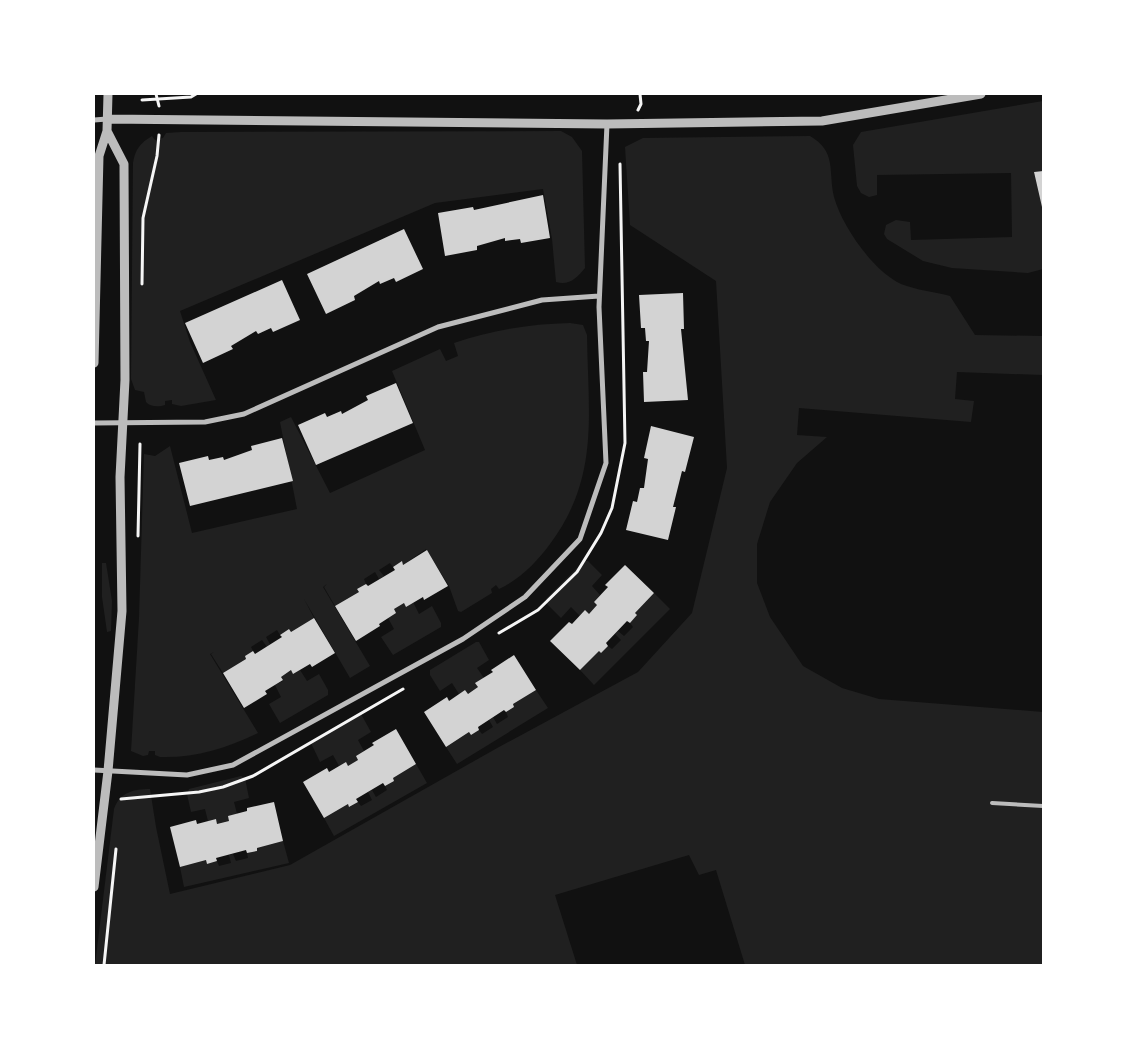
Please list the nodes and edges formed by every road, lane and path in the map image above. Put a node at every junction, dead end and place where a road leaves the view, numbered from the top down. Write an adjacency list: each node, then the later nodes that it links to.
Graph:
1 (108, 94): 10 (street)
2 (156, 94): 6 (path)
3 (196, 94): 6 (path)
4 (640, 94): 12 (path)
5 (981, 94): 12 (street)
6 (158, 98): 7 (path); 8 (path)
7 (142, 100)
8 (159, 107)
9 (94, 120): 10 (street)
10 (107, 120): 11 (street); 13 (street)
11 (607, 124): 12 (street); 17 (street)
12 (627, 124)
13 (107, 131): 18 (street); 20 (street)
14 (159, 134): 16 (path)
15 (620, 162): 21 (path)
16 (142, 288)
17 (599, 296): 20 (street); 24 (street)
18 (94, 362)
19 (94, 422): 20 (street)
20 (123, 423): 24 (street)
21 (498, 633)
22 (412, 684): 25 (path)
23 (94, 770): 24 (street)
24 (108, 771): 28 (street)
25 (121, 799)
26 (992, 804): 27 (lane)
27 (1043, 806)
28 (94, 887)

